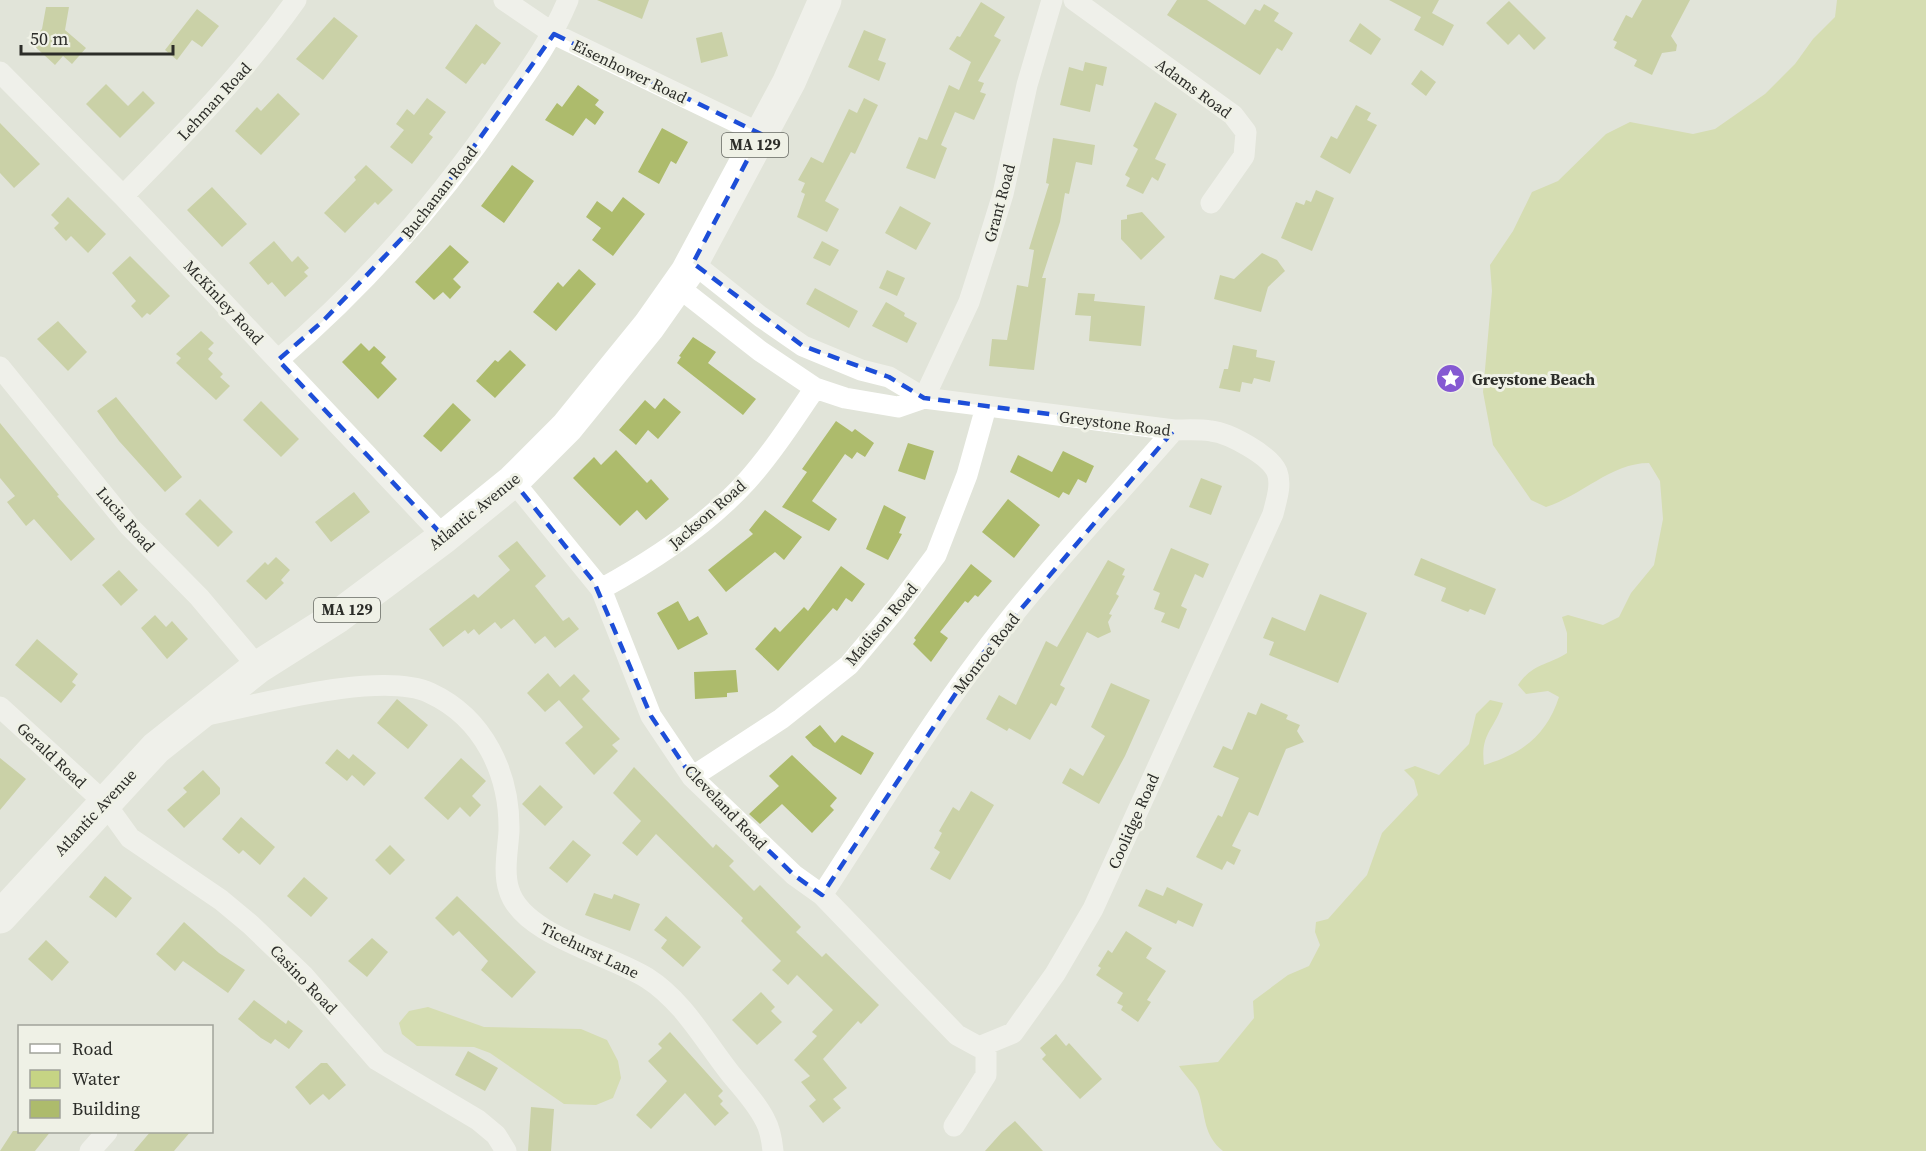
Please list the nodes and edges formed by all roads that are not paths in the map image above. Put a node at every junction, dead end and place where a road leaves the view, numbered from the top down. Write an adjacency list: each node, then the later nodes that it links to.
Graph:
1 (297, 0): 10 (street, Lehman Road)
2 (504, 0): 7 (street, Eisenhower Road)
3 (568, 0): 7 (street, Buchanan Road)
4 (825, 0): 9 (main road, Atlantic Avenue / MA 129)
5 (1052, 0): 16 (street, Grant Road)
6 (1074, 0): 11 (street, Adams Road)
7 (554, 34): 9 (street, Eisenhower Road); 13 (street, Buchanan Road)
8 (0, 72): 10 (street, McKinley Road)
9 (761, 134): 12 (main road, Atlantic Avenue / MA 129)
10 (123, 196): 13 (street, McKinley Road)
11 (1211, 203)
12 (685, 274): 15 (street, Greystone Road); 16 (street, Greystone Road); 19 (main road, Atlantic Avenue / MA 129)
13 (278, 360): 21 (street, McKinley Road)
14 (0, 367): 23 (street, Lucia Road)
15 (814, 388): 16 (street, Greystone Road); 22 (street, Jackson Road)
16 (924, 398): 17 (street, Greystone Road)
17 (986, 407): 18 (street, Greystone Road); 26 (street, Madison Road)
18 (1174, 430): 20 (street, Greystone Road); 28 (street, Monroe Road)
19 (513, 482): 21 (main road, Atlantic Avenue / MA 129); 22 (street, Cleveland Road)
20 (1279, 488): 30 (street, Coolidge Road)
21 (444, 537): 23 (main road, Atlantic Avenue / MA 129)
22 (601, 589): 26 (street, Cleveland Road)
23 (258, 667): 25 (main road, Atlantic Avenue / MA 129)
24 (0, 707): 27 (street, Gerald Road)
25 (196, 717): 27 (main road, Atlantic Avenue / MA 129); 35 (street, Ticehurst Lane)
26 (692, 777): 28 (street, Cleveland Road)
27 (104, 802): 29 (main road, Atlantic Avenue / MA 129); 34 (street, Casino Road)
28 (822, 895): 30 (street, Cleveland Road)
29 (0, 917)
30 (986, 1045): 31 (street)
31 (954, 1126)
32 (105, 1133): 33 (street)
33 (90, 1151)
34 (506, 1151)
35 (773, 1151)

